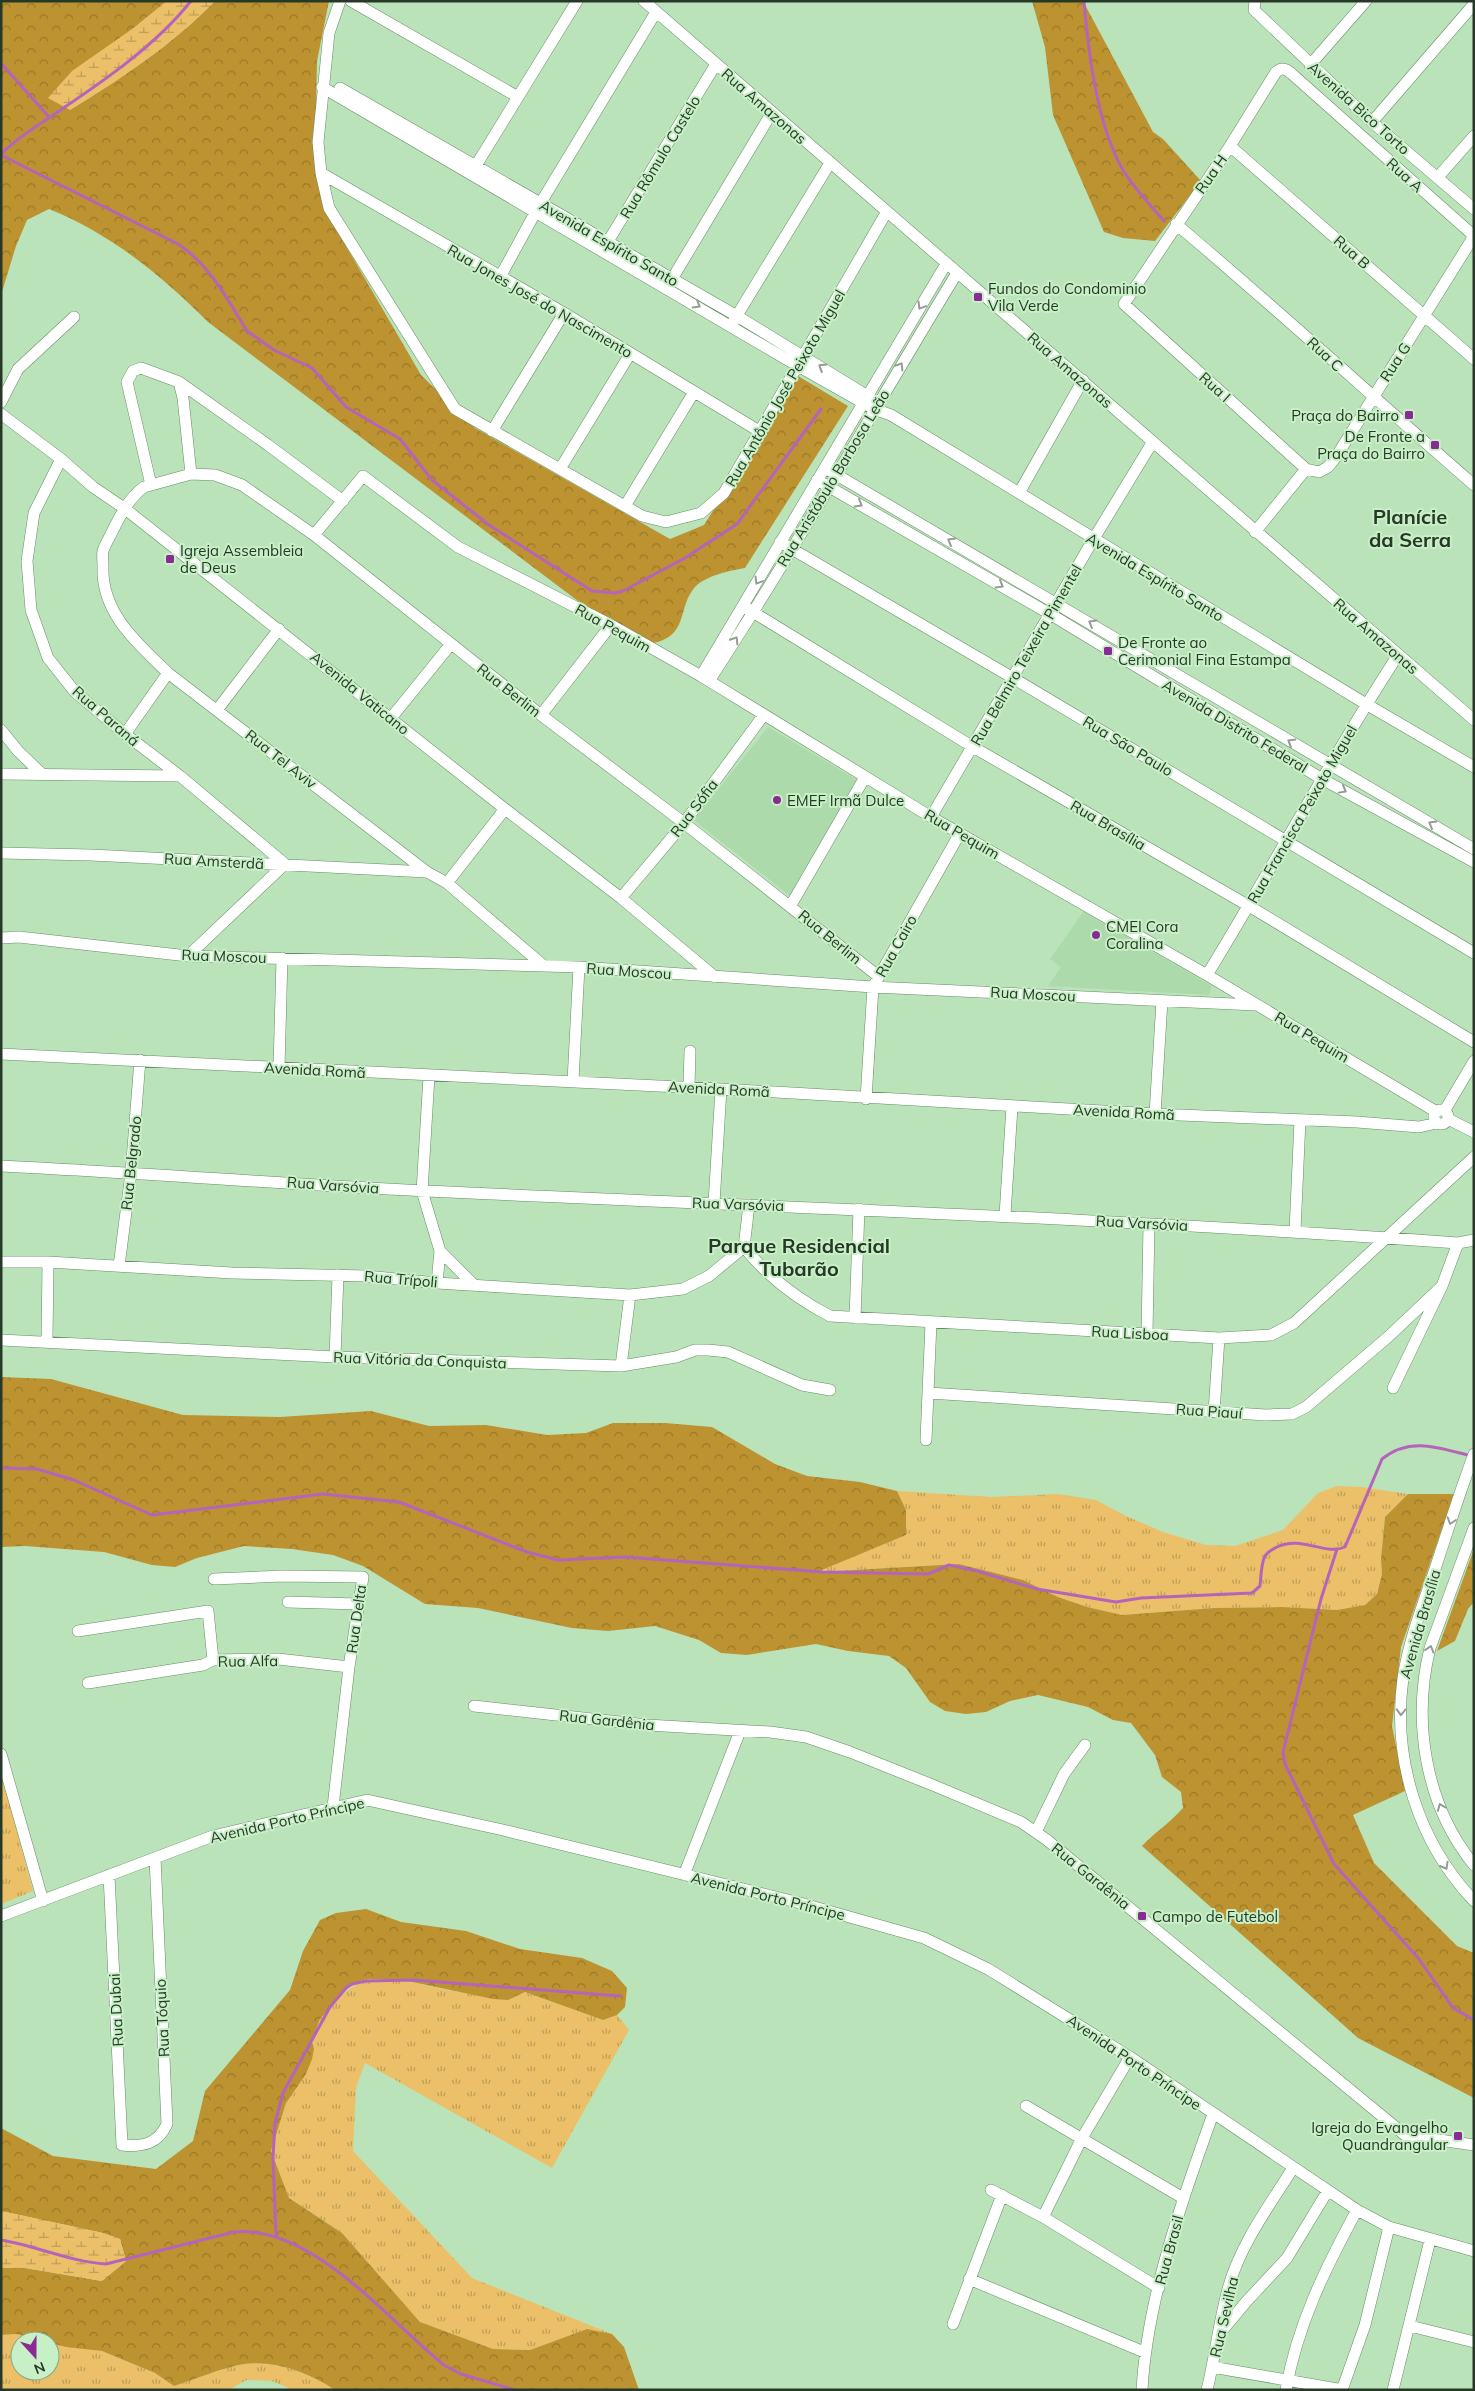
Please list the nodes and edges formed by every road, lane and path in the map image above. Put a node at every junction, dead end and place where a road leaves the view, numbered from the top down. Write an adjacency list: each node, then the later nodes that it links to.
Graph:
1 (340, 1): 12 (street, Rua Antônio José Peixoto Miguel)
2 (351, 1): 13 (street)
3 (577, 1): 13 (street)
4 (644, 1): 8 (street, Rua Amazonas)
5 (1255, 1): 9 (street, Avenida Bico Torto)
6 (1366, 1): 9 (street)
7 (1474, 4): 15 (street)
8 (656, 12): 10 (street, Rua Amazonas); 22 (street)
9 (1307, 63): 11 (street); 15 (street, Avenida Bico Torto)
10 (716, 64): 14 (street, Rua Amazonas); 27 (street, Rua Rômulo Castelo)
11 (1292, 74): 17 (street, Rua H); 26 (street, Rua A)
12 (322, 83): 19 (street, Avenida Espírito Santo); 20 (street, Rua Antônio José Peixoto Miguel)
13 (518, 97): 19 (street)
14 (771, 114): 18 (street, Rua Amazonas); 31 (street)
15 (1372, 122): 21 (street, Avenida Bico Torto)
16 (1474, 136): 21 (street)
17 (1230, 146): 25 (street, Rua H); 34 (street, Rua B)
18 (830, 164): 24 (street, Rua Amazonas); 36 (street)
19 (474, 170): 22 (street, Avenida Espírito Santo)
20 (321, 173): 30 (street, Rua Jones José do Nascimento); 48 (street, Rua Antônio José Peixoto Miguel)
21 (1438, 177): 23 (street, Avenida Bico Torto)
22 (538, 208): 27 (street, Avenida Espírito Santo); 30 (street)
23 (1474, 209)
24 (886, 213): 28 (street, Rua Amazonas); 39 (street, Rua Antônio José Peixoto Miguel)
25 (1176, 224): 32 (street, Rua H); 43 (street, Rua C)
26 (1474, 236): 34 (street, Rua G)
27 (605, 246): 31 (street, Avenida Espírito Santo); 36 (street, Avenida Espírito Santo, one-way to 36)
28 (946, 264): 29 (street, Rua Amazonas); 44 (street, one-way to 44)
29 (957, 274): 40 (street, Rua Amazonas); 46 (street, Rua Aristóbulo Barbosa Leão, one-way to 29)
30 (500, 276): 33 (street, Rua Jones José do Nascimento)
31 (672, 279): 36 (street, Avenida Espírito Santo)
32 (1124, 304): 54 (street, Rua I)
33 (564, 314): 37 (street, Rua Jones José do Nascimento); 48 (street)
34 (1425, 316): 38 (street, Rua B); 43 (street, Rua G)
35 (74, 317): 45 (street)
36 (734, 320): 39 (street, Avenida Espírito Santo)
37 (630, 354): 42 (street, Rua Jones José do Nascimento); 53 (street)
38 (1474, 359)
39 (801, 361): 44 (street, Avenida Espírito Santo); 49 (street, Rua Antônio José Peixoto Miguel)
40 (1083, 380): 50 (street, Rua Amazonas); 61 (street)
41 (179, 382): 55 (street); 58 (street); 62 (street)
42 (694, 392): 49 (street, Rua Jones José do Nascimento); 63 (street)
43 (1372, 397): 54 (street, Rua G); 59 (street, Rua C)
44 (865, 399): 46 (street, Avenida Espírito Santo); 52 (street)
45 (1, 402)
46 (876, 406): 56 (street, Rua Aristóbulo Barbosa Leão); 61 (street, Avenida Espírito Santo)
47 (1, 414): 51 (street, Avenida Vaticano)
48 (492, 431): 53 (street, Rua Antônio José Peixoto Miguel)
49 (759, 431): 63 (street, Rua Antônio José Peixoto Miguel)
50 (1152, 443): 65 (street, Rua Amazonas); 67 (street, Rua Belmiro Teixeira Pimentel)
51 (61, 459): 64 (street, Avenida Vaticano); 87 (street, Rua Paraná)
52 (825, 468): 56 (street, Avenida Distrito Federal); 57 (street)
53 (560, 469): 63 (street, Rua Antônio José Peixoto Miguel)
54 (1306, 469): 65 (street)
55 (191, 474): 58 (street, Rua Berlim); 66 (street, Rua Berlim)
56 (837, 475): 60 (street, Rua Aristóbulo Barbosa Leão); 70 (street, Avenida Distrito Federal, one-way to 56)
57 (817, 480): 60 (street, Avenida Distrito Federal); 68 (street)
58 (151, 485): 64 (street, Rua Berlim)
59 (1474, 485)
60 (830, 487): 69 (street, Rua Aristóbulo Barbosa Leão); 72 (street, Avenida Distrito Federal, one-way to 72)
61 (1019, 493): 67 (street, Avenida Espírito Santo)
62 (343, 501): 66 (street); 73 (street, Rua Pequim)
63 (625, 506)
64 (124, 508): 74 (street, Avenida Vaticano); 77 (street, Rua Tel Aviv)
65 (1255, 532): 76 (street, Rua Amazonas)
66 (314, 535): 75 (street, Rua Berlim)
67 (1093, 540): 70 (street, Rua Belmiro Teixeira Pimentel); 80 (street, Avenida Espírito Santo)
68 (780, 542): 69 (street, Rua São Paulo); 71 (street, one-way to 71)
69 (792, 548): 71 (street, Rua Aristóbulo Barbosa Leão); 78 (street, Rua São Paulo)
70 (1057, 603): 72 (street, Rua Belmiro Teixeira Pimentel); 89 (street, Avenida Distrito Federal, one-way to 70)
71 (748, 609): 79 (street, Rua Aristóbulo Barbosa Leão); 88 (street, Rua Brasília)
72 (1050, 614): 78 (street, Rua Belmiro Teixeira Pimentel); 95 (street, Avenida Distrito Federal)
73 (611, 625): 79 (street, Rua Pequim); 82 (street)
74 (279, 629): 81 (street); 84 (street, Avenida Vaticano)
75 (451, 644): 82 (street, Rua Berlim); 84 (street)
76 (1398, 654): 80 (street, Rua Francisca Peixoto Miguel); 85 (street, Rua Amazonas)
77 (168, 673): 81 (street, Rua Tel Aviv); 87 (street)
78 (1013, 678): 88 (street, Rua Belmiro Teixeira Pimentel); 100 (street, Rua São Paulo)
79 (705, 679): 83 (street, Rua Pequim)
80 (1366, 704): 89 (street, Rua Francisca Peixoto Miguel); 90 (street, Avenida Espírito Santo)
81 (217, 710): 105 (street, Rua Tel Aviv)
82 (541, 715): 98 (street, Rua Berlim)
83 (763, 716): 94 (street, Rua Pequim); 98 (street, Rua Sófia)
84 (391, 718): 96 (street, Avenida Vaticano)
85 (1474, 720)
86 (1, 730): 92 (street)
87 (125, 734): 93 (street, Rua Paraná)
88 (972, 747): 97 (street, Rua Belmiro Teixeira Pimentel); 109 (street, Rua Brasília)
89 (1329, 765): 95 (street, Rua Francisca Peixoto Miguel); 101 (street, Avenida Distrito Federal, one-way to 89)
90 (1474, 767)
91 (1, 774): 92 (street)
92 (42, 774): 93 (street)
93 (180, 776): 104 (street, Rua Paraná)
94 (865, 777): 97 (street, Rua Pequim); 108 (street)
95 (1322, 779): 100 (street, Rua Francisca Peixoto Miguel); 103 (street, Avenida Distrito Federal, one-way to 103)
96 (506, 810): 106 (street); 107 (street, Avenida Vaticano)
97 (931, 817): 99 (street, Rua Pequim)
98 (684, 822): 107 (street, Rua Sófia); 108 (street, Rua Berlim)
99 (960, 833): 116 (street, Rua Pequim); 118 (street, Rua Cairo)
100 (1287, 842): 109 (street, Rua Francisca Peixoto Miguel); 111 (street, Rua São Paulo)
101 (1474, 849)
102 (1, 853): 104 (street, Rua Amsterdã)
103 (1474, 862)
104 (285, 864): 105 (street, Rua Amsterdã); 112 (street)
105 (427, 872): 106 (street, Rua Tel Aviv)
106 (447, 883): 114 (street, Rua Tel Aviv)
107 (621, 898): 117 (street, Avenida Vaticano)
108 (791, 905): 118 (street, Rua Berlim)
109 (1249, 906): 116 (street, Rua Francisca Peixoto Miguel); 121 (street, Rua Brasília)
110 (1, 938): 112 (street, Rua Moscou)
111 (1474, 953)
112 (188, 956): 113 (street, Rua Moscou)
113 (282, 958): 114 (street, Rua Moscou); 126 (street)
114 (544, 966): 115 (street, Rua Moscou)
115 (579, 967): 117 (street, Rua Moscou); 128 (street)
116 (1207, 975): 120 (street, Rua Pequim)
117 (715, 977): 118 (street, Rua Moscou)
118 (875, 981): 119 (street, Rua Moscou); 131 (street, Rua Cairo)
119 (1162, 1001): 120 (street, Rua Moscou); 133 (street)
120 (1257, 1005): 134 (street, Rua Pequim)
121 (1474, 1042)
122 (690, 1051): 129 (street)
123 (1, 1054): 124 (street, Avenida Romã)
124 (140, 1060): 126 (street, Avenida Romã); 139 (street, Rua Belgrado)
125 (1474, 1061): 134 (street)
126 (279, 1068): 127 (street, Avenida Romã)
127 (429, 1076): 128 (street, Avenida Romã); 140 (street)
128 (573, 1082): 129 (street, Avenida Romã)
129 (689, 1088): 130 (street, Avenida Romã)
130 (721, 1089): 131 (street, Avenida Romã); 141 (street)
131 (866, 1099): 132 (street, Avenida Romã)
132 (1012, 1107): 133 (street, Avenida Romã); 144 (street)
133 (1155, 1114): 135 (street, Avenida Romã)
134 (1441, 1116): 135 (street, Avenida Romã); 136 (street, Rua Pequim)
135 (1300, 1120): 146 (street)
136 (1474, 1132)
137 (1474, 1157): 147 (street, Rua Lisboa)
138 (1, 1166): 139 (street, Rua Varsóvia)
139 (131, 1173): 140 (street, Rua Varsóvia); 154 (street, Rua Belgrado)
140 (422, 1191): 141 (street, Rua Varsóvia); 151 (street)
141 (714, 1203): 142 (street, Rua Varsóvia)
142 (749, 1205): 143 (street, Rua Varsóvia); 150 (street)
143 (859, 1209): 144 (street, Rua Varsóvia); 160 (street)
144 (1005, 1216): 145 (street, Rua Varsóvia)
145 (1149, 1224): 146 (street, Rua Varsóvia); 162 (street)
146 (1295, 1231): 147 (street, Rua Varsóvia)
147 (1388, 1238): 149 (street, Rua Varsóvia); 163 (street, Rua Lisboa)
148 (1474, 1240): 149 (street, Rua Varsóvia)
149 (1458, 1242): 158 (street)
150 (744, 1246): 159 (street, Rua Trípoli); 160 (street, Rua Lisboa)
151 (440, 1251): 156 (street); 157 (street)
152 (1, 1262): 153 (street, Rua Trípoli)
153 (48, 1262): 154 (street, Rua Trípoli); 165 (street)
154 (119, 1266): 155 (street, Rua Trípoli)
155 (338, 1274): 156 (street, Rua Trípoli); 166 (street)
156 (437, 1283): 157 (street, Rua Trípoli)
157 (473, 1284): 159 (street, Rua Trípoli)
158 (1442, 1286): 168 (street); 171 (street, Rua Piauí)
159 (630, 1294): 167 (street)
160 (855, 1318): 161 (street, Rua Lisboa)
161 (931, 1322): 162 (street, Rua Lisboa); 170 (street)
162 (1147, 1334): 163 (street, Rua Lisboa)
163 (1219, 1338): 171 (street)
164 (1, 1340): 165 (street, Rua Vitória da Conquista)
165 (46, 1341): 166 (street, Rua Vitória da Conquista)
166 (334, 1357): 167 (street, Rua Vitória da Conquista)
167 (621, 1366): 169 (street, Rua Vitória da Conquista)
168 (1393, 1388)
169 (830, 1390)
170 (929, 1393): 171 (street, Rua Piauí); 172 (street)
171 (1214, 1412)
172 (926, 1440)
173 (1474, 1454): 193 (street, Avenida Brasília, one-way to 193)
174 (1474, 1528): 189 (street, Avenida Brasília, one-way to 174)
175 (214, 1579): 177 (street, Rua Delta)
176 (288, 1602): 177 (street)
177 (358, 1604): 180 (street, Rua Delta)
178 (78, 1631): 179 (street)
179 (213, 1660): 180 (street, Rua Alfa); 181 (street, Rua Alfa)
180 (349, 1667): 186 (street, Rua Delta)
181 (88, 1683)
182 (474, 1706): 183 (street, Rua Gardênia)
183 (740, 1731): 187 (street, Rua Gardênia); 191 (street)
184 (1084, 1745): 187 (street)
185 (1, 1754): 192 (street)
186 (333, 1807): 188 (street, Avenida Porto Príncipe); 191 (street, Avenida Porto Príncipe)
187 (1036, 1832): 199 (street, Rua Gardênia)
188 (155, 1858): 190 (street, Avenida Porto Príncipe); 200 (street, Rua Tóquio)
189 (1474, 1865)
190 (109, 1875): 192 (street, Avenida Porto Príncipe); 200 (street, Rua Dubai)
191 (684, 1875): 195 (street, Avenida Porto Príncipe)
192 (43, 1901): 194 (street, Avenida Porto Príncipe)
193 (1474, 1901)
194 (1, 1916)
195 (1130, 2056): 197 (street, Avenida Porto Príncipe); 198 (street)
196 (1026, 2106): 198 (street)
197 (1213, 2114): 201 (street, Avenida Porto Príncipe); 205 (street, Rua Brasil)
198 (1082, 2138): 205 (street); 207 (street)
199 (1474, 2145)
200 (122, 2146)
201 (1293, 2168): 203 (street, Avenida Porto Príncipe); 215 (street, Rua Sevilha)
202 (991, 2190): 204 (street)
203 (1328, 2192): 206 (street, Avenida Porto Príncipe); 215 (street)
204 (1002, 2195): 207 (street); 211 (street)
205 (1183, 2198): 212 (street, Rua Brasil)
206 (1357, 2210): 208 (street, Avenida Porto Príncipe); 219 (street)
207 (1044, 2217): 212 (street)
208 (1389, 2227): 209 (street, Avenida Porto Príncipe); 222 (street)
209 (1430, 2240): 210 (street, Avenida Porto Príncipe); 214 (street)
210 (1474, 2250)
211 (969, 2279): 213 (street); 217 (street)
212 (1159, 2288): 217 (street, Rua Brasil)
213 (953, 2324)
214 (1410, 2326): 216 (street); 223 (street)
215 (1220, 2333): 218 (street, Rua Sevilha)
216 (1474, 2342)
217 (1144, 2352): 220 (street, Rua Brasil)
218 (1212, 2367): 219 (street); 221 (street, Rua Sevilha)
219 (1286, 2385): 222 (street)
220 (1142, 2390)
221 (1207, 2390)
222 (1343, 2390)
223 (1393, 2390)

